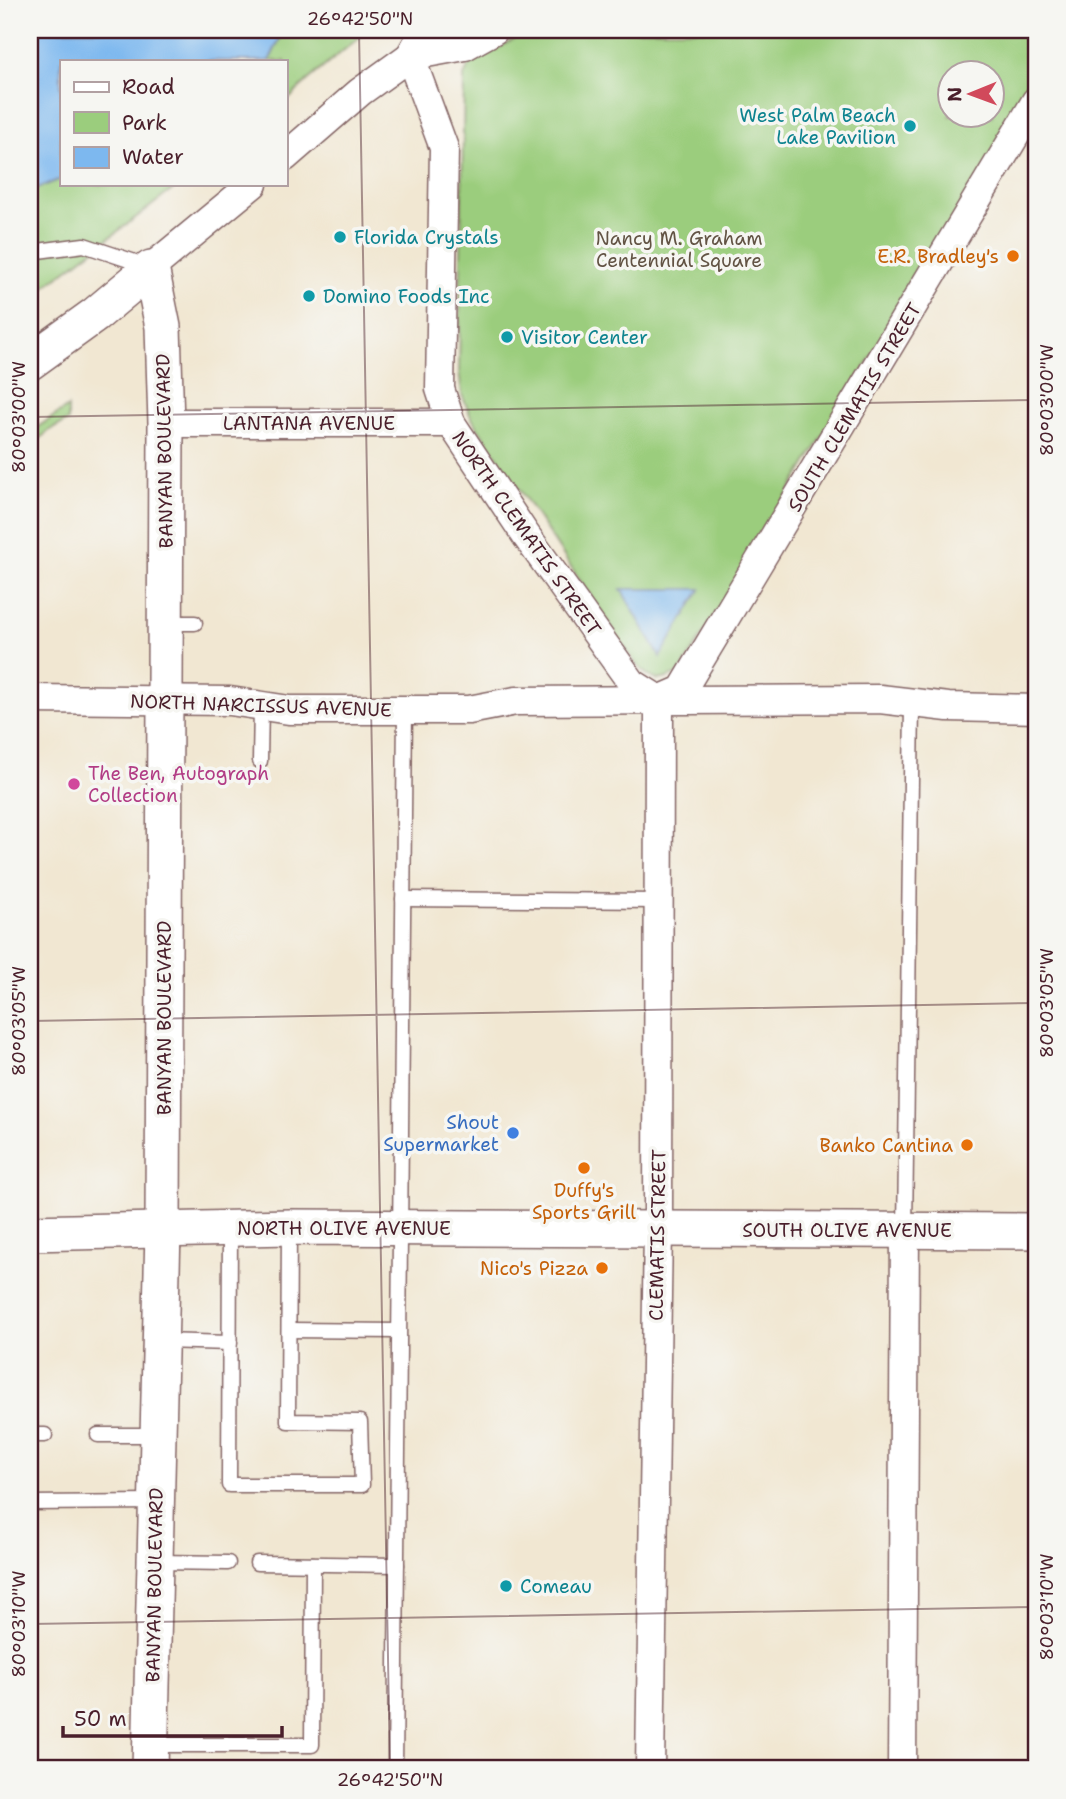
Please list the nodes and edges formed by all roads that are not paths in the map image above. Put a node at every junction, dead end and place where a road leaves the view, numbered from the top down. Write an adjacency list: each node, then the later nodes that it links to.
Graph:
1 (425, 30): 3 (street)
2 (494, 30): 3 (street)
3 (410, 56): 5 (street); 11 (street, NORTH CLEMATIS STREET)
4 (1036, 101): 14 (street, SOUTH CLEMATIS STREET)
5 (287, 155)
6 (251, 186): 8 (street)
7 (30, 251): 8 (lane)
8 (151, 268): 9 (street); 10 (street, BANYAN BOULEVARD)
9 (30, 362)
10 (166, 423): 11 (street, LANTANA AVENUE); 13 (street, BANYAN BOULEVARD)
11 (451, 423): 14 (street, NORTH CLEMATIS STREET)
12 (30, 699): 13 (street, NORTH NARCISSUS AVENUE)
13 (165, 699): 16 (street, NORTH NARCISSUS AVENUE); 26 (street, BANYAN BOULEVARD)
14 (659, 701): 15 (street, NORTH NARCISSUS AVENUE); 18 (street, NORTH NARCISSUS AVENUE); 21 (street, CLEMATIS STREET)
15 (912, 704): 17 (street, NORTH NARCISSUS AVENUE); 27 (lane)
16 (261, 705): 18 (street, NORTH NARCISSUS AVENUE); 19 (lane)
17 (1036, 709)
18 (405, 710): 20 (lane)
19 (260, 761)
20 (403, 899): 21 (lane); 23 (lane)
21 (659, 901): 25 (street, CLEMATIS STREET)
22 (289, 1227): 23 (street, NORTH OLIVE AVENUE); 24 (street, NORTH OLIVE AVENUE); 30 (lane)
23 (399, 1227): 25 (street, NORTH OLIVE AVENUE); 31 (lane)
24 (230, 1228): 26 (street, NORTH OLIVE AVENUE); 33 (lane)
25 (658, 1228): 27 (street, SOUTH OLIVE AVENUE); 45 (street, CLEMATIS STREET)
26 (163, 1230): 29 (street, NORTH OLIVE AVENUE); 32 (street, BANYAN BOULEVARD)
27 (905, 1230): 28 (street, SOUTH OLIVE AVENUE); 46 (street)
28 (1036, 1231)
29 (30, 1233)
30 (289, 1331): 31 (lane); 33 (lane)
31 (398, 1331): 42 (lane)
32 (160, 1341): 33 (lane); 35 (street, BANYAN BOULEVARD)
33 (230, 1343)
34 (98, 1435): 35 (lane)
35 (157, 1435): 36 (street, BANYAN BOULEVARD)
36 (155, 1502): 37 (lane); 38 (street, BANYAN BOULEVARD)
37 (30, 1503)
38 (154, 1562): 39 (lane); 43 (street, BANYAN BOULEVARD)
39 (228, 1563)
40 (257, 1563): 41 (lane)
41 (313, 1564): 42 (lane); 43 (lane)
42 (397, 1565): 44 (lane)
43 (150, 1757)
44 (395, 1769)
45 (650, 1769)
46 (902, 1769)

